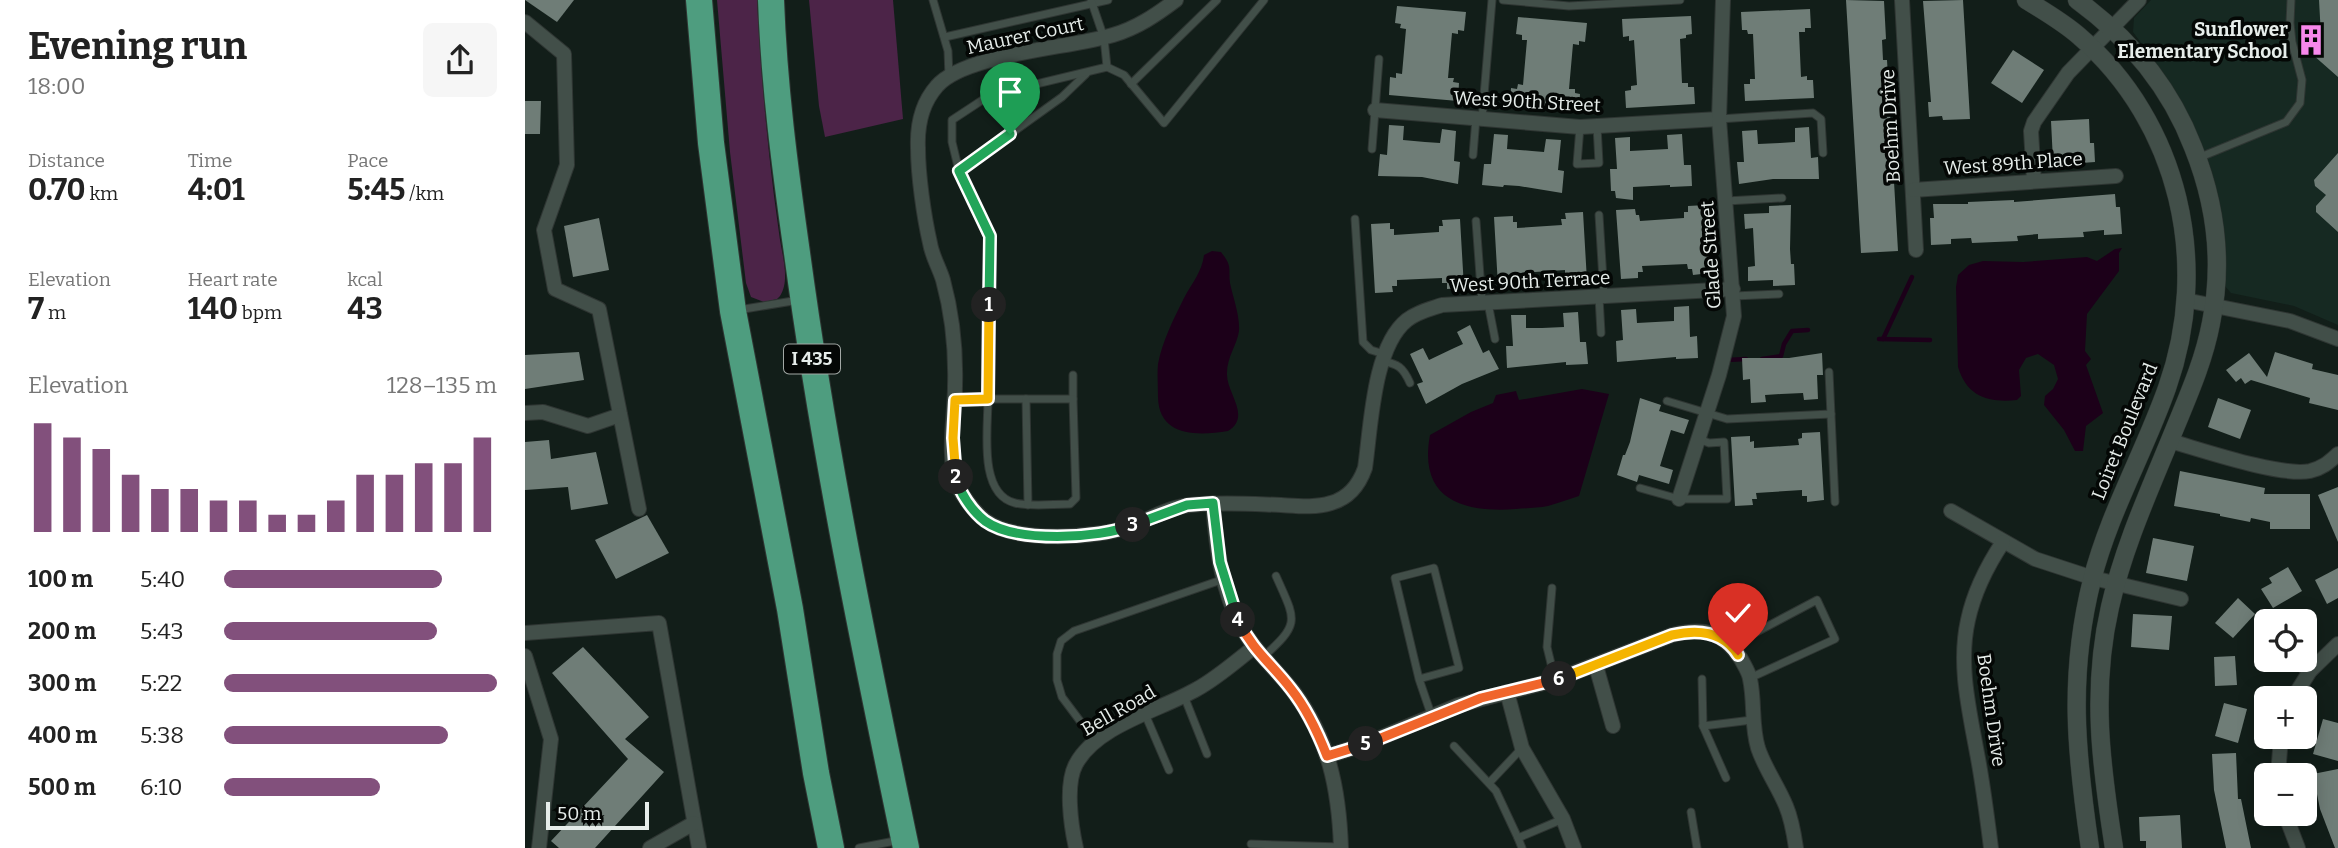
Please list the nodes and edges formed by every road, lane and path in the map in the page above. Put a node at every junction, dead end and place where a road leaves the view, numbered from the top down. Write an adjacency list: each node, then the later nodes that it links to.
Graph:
1 (699, 0): 54 (highway)
2 (771, 0): 50 (highway, I 435)
3 (933, 0): 20 (lane)
4 (1108, 0): 16 (lane)
5 (1176, 0): 21 (street, Maurer Court)
6 (1217, 0): 27 (lane)
7 (1264, 0): 27 (lane)
8 (1492, 0): 29 (lane)
9 (1503, 0): 10 (lane)
10 (1680, 0)
11 (1723, 0): 30 (street, Glade Street)
12 (1902, 0): 40 (street, Boehm Drive)
13 (2027, 0): 22 (street, Loiret Boulevard)
14 (2077, 0): 19 (street)
15 (2139, 0): 19 (street)
16 (1092, 2): 20 (lane); 21 (lane)
17 (2291, 2): 36 (lane)
18 (525, 22): 70 (street)
19 (2112, 29): 22 (street); 36 (street)
20 (945, 37): 26 (lane)
21 (1104, 38): 24 (lane); 26 (street, Maurer Court)
22 (2091, 47): 39 (street); 51 (street, Loiret Boulevard)
23 (1380, 59): 28 (lane)
24 (1107, 67): 25 (lane); 27 (lane)
25 (1088, 72): 37 (lane); 37 (lane)
26 (949, 77): 64 (street, Maurer Court)
27 (1131, 84)
28 (1375, 110): 29 (street, West 90th Street); 33 (lane)
29 (1479, 119): 32 (street, West 90th Street); 35 (lane)
30 (1719, 119): 31 (street, West 90th Street); 34 (lane); 42 (street, Glade Street)
31 (1597, 126): 32 (street, West 90th Street); 32 (lane)
32 (1580, 127)
33 (1372, 149)
34 (1823, 153)
35 (1473, 155)
36 (2198, 158): 53 (street)
37 (959, 171): 62 (lane)
38 (2116, 176): 39 (street, West 89th Place)
39 (2034, 181): 40 (street, West 89th Place)
40 (1913, 190): 46 (street, Boehm Drive)
41 (1782, 198): 42 (lane)
42 (1726, 201): 47 (street, Glade Street)
43 (1599, 215): 49 (lane)
44 (1356, 219): 58 (lane)
45 (1476, 221): 52 (lane)
46 (1916, 250)
47 (1733, 293): 48 (lane); 49 (street, West 90th Terrace); 68 (street, Glade Street)
48 (1779, 294)
49 (1602, 296): 52 (street, West 90th Terrace); 55 (lane)
50 (803, 299): 54 (lane); 120 (highway, I 435)
51 (2185, 300): 53 (street); 83 (street, Loiret Boulevard)
52 (1485, 303): 56 (lane); 58 (street, West 90th Terrace)
53 (2214, 306): 57 (street); 72 (street)
54 (733, 311): 112 (highway)
55 (1601, 333)
56 (1495, 339)
57 (2338, 339)
58 (1383, 357): 61 (lane); 77 (street, West 90th Terrace)
59 (1829, 372): 69 (lane)
60 (1073, 375): 63 (lane)
61 (1410, 383)
62 (988, 399): 64 (lane); 65 (lane); 78 (lane)
63 (1073, 399): 65 (lane); 78 (lane)
64 (955, 400): 77 (street, Maurer Court)
65 (1026, 400): 78 (lane)
66 (1667, 401): 68 (lane)
67 (525, 413): 70 (street)
68 (1707, 413): 69 (lane); 71 (street, Glade Street)
69 (1831, 414): 76 (lane)
70 (620, 415): 79 (street)
71 (1699, 439): 75 (street, Glade Street); 75 (lane)
72 (2170, 441): 73 (street); 85 (street)
73 (2338, 454)
74 (1640, 488): 75 (lane)
75 (1679, 499)
76 (1835, 502)
77 (1213, 503): 84 (street)
78 (1028, 505)
79 (639, 509)
80 (1951, 511): 81 (street)
81 (2003, 542): 83 (street); 134 (street, Boehm Drive)
82 (1276, 576): 91 (lane)
83 (2092, 578): 85 (street); 135 (street, Loiret Boulevard)
84 (1224, 579): 91 (street); 106 (lane)
85 (2116, 583): 87 (street); 136 (street)
86 (1552, 588): 98 (lane)
87 (2181, 599)
88 (525, 633): 117 (street)
89 (2338, 644): 93 (street)
90 (1732, 645): 94 (street); 95 (street); 95 (lane)
91 (1258, 653): 100 (street, Bell Road); 110 (street)
92 (525, 656): 123 (street)
93 (2317, 664)
94 (1596, 666): 98 (street); 104 (street)
95 (1750, 678): 103 (street)
96 (1419, 679): 96 (lane); 102 (lane)
97 (1702, 679): 105 (lane)
98 (1555, 680): 99 (street)
99 (1507, 692): 102 (street); 108 (street)
100 (1184, 696): 101 (street, Bell Road); 109 (lane)
101 (1145, 714): 106 (street, Bell Road); 111 (lane)
102 (1432, 718): 110 (street)
103 (1752, 720): 105 (lane); 133 (street)
104 (1613, 726)
105 (1703, 726): 113 (lane)
106 (1095, 741): 129 (street, Bell Road)
107 (1454, 746): 114 (lane)
108 (1522, 748): 114 (lane); 116 (street)
109 (1207, 754)
110 (1327, 756): 122 (street)
111 (1169, 770)
112 (815, 773): 126 (highway); 127 (highway)
113 (1726, 778)
114 (1489, 783): 119 (lane)
115 (1691, 811): 132 (lane)
116 (1563, 819): 119 (lane); 131 (street)
117 (694, 824): 124 (street); 125 (street)
118 (2290, 826): 137 (street)
119 (1518, 838): 130 (lane)
120 (905, 844): 128 (lane)
121 (1251, 844): 122 (lane)
122 (1341, 847)
123 (539, 848)
124 (650, 848)
125 (699, 848)
126 (814, 848)
127 (831, 848)
128 (859, 848)
129 (1076, 848)
130 (1522, 848)
131 (1574, 848)
132 (1697, 848)
133 (1796, 848)
134 (1991, 848)
135 (2090, 848)
136 (2114, 848)
137 (2298, 848)

